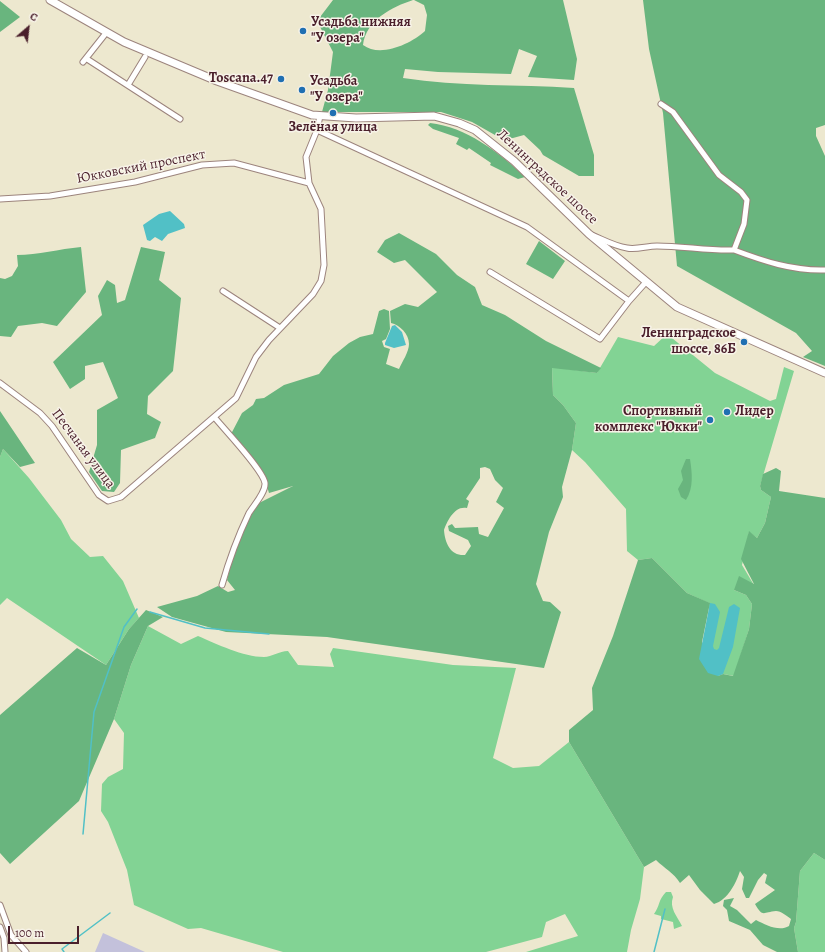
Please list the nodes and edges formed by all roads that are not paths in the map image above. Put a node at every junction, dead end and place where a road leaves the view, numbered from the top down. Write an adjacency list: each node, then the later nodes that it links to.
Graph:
1 (50, 0): 2 (main road, Ленинградское шоссе)
2 (106, 33): 4 (street); 6 (main road, Ленинградское шоссе)
3 (145, 57): 4 (street)
4 (128, 85): 7 (street)
5 (660, 104): 12 (street)
6 (320, 116): 8 (street); 11 (main road, Ленинградское шоссе)
7 (180, 119)
8 (317, 130): 9 (street); 17 (street)
9 (309, 183): 10 (street, Юкковский проспект); 18 (street)
10 (0, 199)
11 (589, 234): 12 (street); 15 (main road, Ленинградское шоссе)
12 (734, 250): 13 (street)
13 (825, 270)
14 (490, 272): 17 (street)
15 (646, 282): 17 (street); 19 (main road, Ленинградское шоссе)
16 (223, 291): 18 (street)
17 (629, 301)
18 (280, 328): 21 (street)
19 (825, 373)
20 (0, 383): 21 (street, Песчаная улица)
21 (215, 418): 22 (street)
22 (222, 585)
23 (0, 905): 26 (street)
24 (0, 927): 25 (street)
25 (5, 952)
26 (26, 952)

